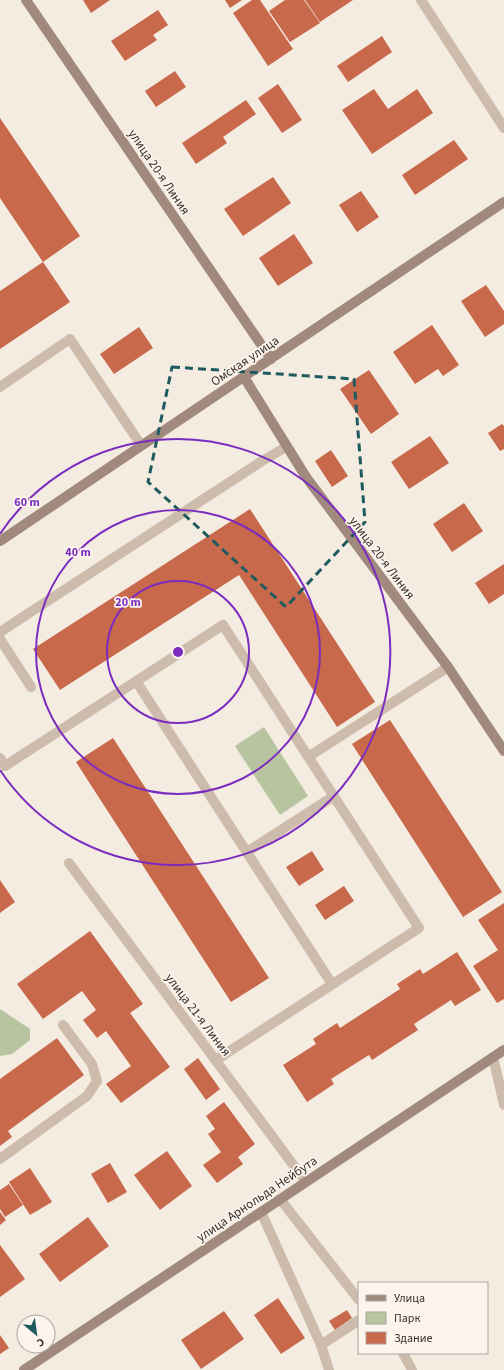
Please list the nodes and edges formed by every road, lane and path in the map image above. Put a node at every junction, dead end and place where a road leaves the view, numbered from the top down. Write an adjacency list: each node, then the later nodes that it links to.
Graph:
1 (26, 0): 5 (street, улица 20-я Линия)
2 (421, 0): 3 (street)
3 (504, 128)
4 (504, 202): 5 (street, Омская улица)
5 (271, 359): 6 (street, Омская улица)
6 (244, 377): 8 (street, Омская улица); 9 (street, улица 20-я Линия)
7 (0, 387): 8 (street)
8 (141, 445): 10 (street, Омская улица)
9 (286, 447): 11 (street); 13 (street, улица 20-я Линия)
10 (0, 541)
11 (0, 632)
12 (0, 639): 15 (street)
13 (448, 667): 16 (street, улица 20-я Линия); 17 (street)
14 (136, 682): 17 (street); 18 (street); 20 (street)
15 (31, 687)
16 (504, 751)
17 (308, 757): 19 (street)
18 (3, 762)
19 (334, 796): 20 (street); 22 (street)
20 (247, 852): 22 (street)
21 (70, 863): 26 (street, улица 21-я Линия)
22 (332, 984): 26 (street)
23 (63, 1025): 28 (street)
24 (504, 1050): 25 (street, улица Арнольда Нейбута)
25 (493, 1057): 27 (street); 29 (street, улица Арнольда Нейбута)
26 (216, 1060): 29 (street, улица 21-я Линия)
27 (504, 1105)
28 (0, 1159)
29 (306, 1182): 30 (street, улица Арнольда Нейбута)
30 (280, 1199): 31 (street, улица Арнольда Нейбута); 32 (street)
31 (261, 1212): 34 (street); 36 (street, улица Арнольда Нейбута)
32 (358, 1299)
33 (358, 1321): 34 (street)
34 (321, 1345): 37 (street)
35 (404, 1354): 38 (street)
36 (24, 1370)
37 (329, 1370)
38 (412, 1370)

